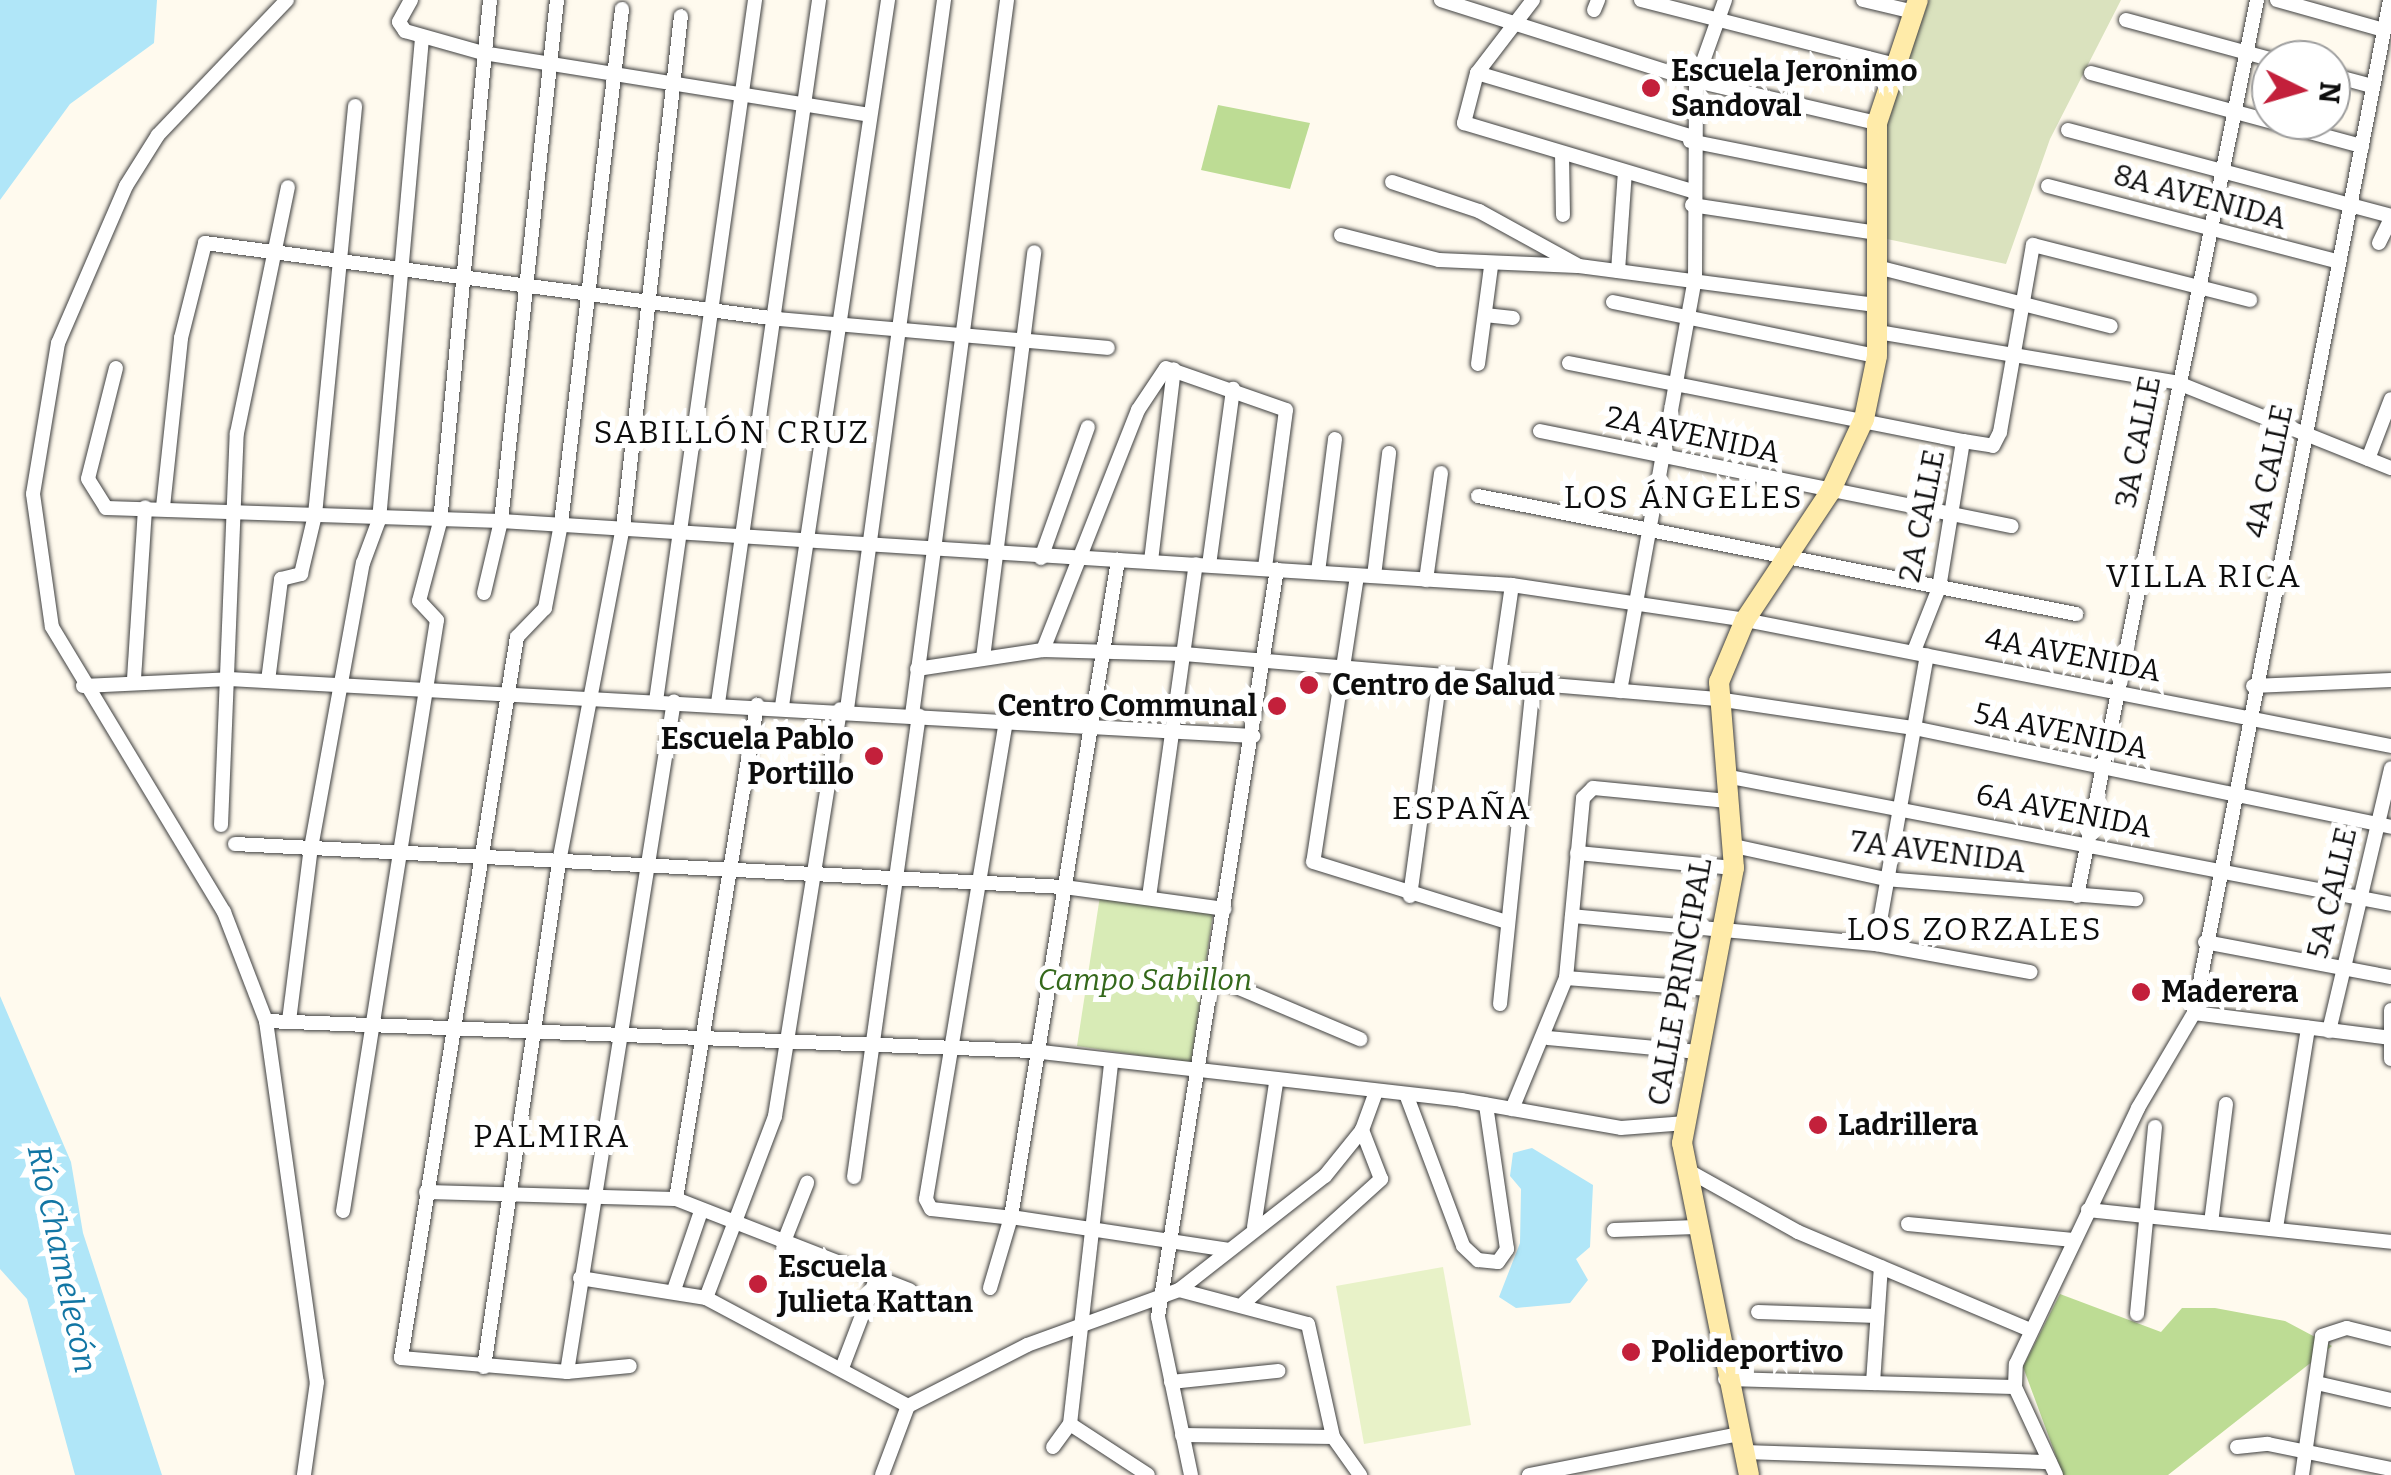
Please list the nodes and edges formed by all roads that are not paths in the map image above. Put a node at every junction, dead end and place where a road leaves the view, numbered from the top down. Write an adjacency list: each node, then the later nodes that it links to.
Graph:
1 (287, 0): 166 (street)
2 (410, 0): 25 (street)
3 (490, 0): 26 (street)
4 (557, 0): 29 (street)
5 (755, 0): 38 (street)
6 (819, 0): 40 (street)
7 (888, 0): 42 (street)
8 (944, 0): 88 (street)
9 (1007, 0): 89 (street)
10 (1441, 0): 23 (street)
11 (1532, 0): 23 (street)
12 (1641, 0): 22 (street)
13 (1724, 0): 22 (street)
14 (1863, 0): 18 (street)
15 (2257, 0): 27 (street, 3A CALLE)
16 (2277, 0): 24 (street)
17 (2390, 0): 24 (street, 4A CALLE)
18 (1916, 6): 30 (street, CALLE PRINCIPAL)
19 (622, 9): 33 (street)
20 (681, 16): 37 (street)
21 (2126, 20): 27 (street)
22 (1717, 21): 30 (street); 35 (street)
23 (1515, 24): 31 (street); 35 (street)
24 (2384, 30): 36 (street, 4A CALLE)
25 (422, 36): 26 (street); 69 (street)
26 (483, 53): 29 (street); 71 (street)
27 (2246, 53): 28 (street); 41 (street, 3A CALLE)
28 (2251, 54)
29 (548, 61): 33 (street); 73 (street)
30 (1896, 65): 43 (street, CALLE PRINCIPAL)
31 (1477, 73): 45 (street); 47 (street)
32 (2091, 73): 41 (street)
33 (613, 74): 37 (street); 75 (street)
34 (2351, 80): 36 (street)
35 (1696, 81): 43 (street); 45 (street)
36 (2372, 86): 46 (street, 4A CALLE)
37 (678, 88): 38 (street); 76 (street)
38 (743, 98): 40 (street); 81 (street)
39 (355, 106): 64 (street)
40 (806, 107): 42 (street); 85 (street)
41 (2234, 111): 46 (street); 48 (street, 3A CALLE)
42 (864, 114): 86 (street)
43 (1876, 123): 50 (street, CALLE PRINCIPAL)
44 (2068, 130): 48 (street)
45 (1690, 139): 50 (street); 54 (street)
46 (2362, 146): 55 (street, 4A CALLE)
47 (1562, 153): 49 (street); 56 (street)
48 (2222, 170): 55 (street); 58 (street, 3A CALLE)
49 (1625, 172): 54 (street); 70 (street)
50 (1876, 178): 59 (street, CALLE PRINCIPAL)
51 (1392, 182): 67 (street)
52 (2048, 186): 58 (street, 8A AVENIDA)
53 (288, 187): 63 (street)
54 (1692, 198): 59 (street); 72 (street)
55 (2349, 204): 57 (street); 65 (street, 4A CALLE)
56 (1563, 215)
57 (2391, 217): 61 (street)
58 (2210, 229): 65 (street, 8A AVENIDA); 74 (street, 3A CALLE)
59 (1877, 233): 68 (street, CALLE PRINCIPAL)
60 (1341, 236): 66 (street)
61 (2379, 244)
62 (1034, 252): 91 (street)
63 (274, 255): 64 (street); 117 (street); 118 (street)
64 (334, 262): 69 (street); 119 (street)
65 (2339, 262): 106 (street, 4A CALLE)
66 (1491, 266): 67 (street); 82 (street)
67 (1579, 266): 70 (street)
68 (1877, 266): 78 (street); 80 (street, CALLE PRINCIPAL)
69 (397, 270): 71 (street); 121 (street)
70 (1618, 270): 72 (street)
71 (460, 280): 73 (street); 123 (street)
72 (1695, 280): 80 (street); 83 (street)
73 (526, 287): 75 (street); 122 (street)
74 (2197, 287): 77 (street); 78 (street, 2A CALLE); 100 (street, 3A CALLE)
75 (586, 292): 76 (street); 124 (street)
76 (650, 299): 81 (street); 126 (street)
77 (2250, 300)
78 (2022, 301): 87 (street); 94 (street, 2A CALLE)
79 (1612, 302): 83 (street)
80 (1877, 305): 90 (street, CALLE PRINCIPAL)
81 (714, 308): 85 (street); 128 (street)
82 (1485, 315): 84 (street); 96 (street)
83 (1689, 316): 93 (street); 99 (street)
84 (1513, 318)
85 (778, 319): 86 (street); 129 (street)
86 (838, 322): 88 (street); 130 (street)
87 (2111, 326)
88 (900, 327): 89 (street); 131 (street)
89 (959, 332): 91 (street); 132 (street)
90 (1878, 332): 93 (street, CALLE PRINCIPAL); 94 (street)
91 (1021, 335): 92 (street); 133 (street)
92 (1108, 348)
93 (1878, 356): 103 (street, CALLE PRINCIPAL)
94 (2007, 359): 100 (street); 108 (street, 2A CALLE)
95 (1569, 363): 99 (street)
96 (1478, 364)
97 (116, 368): 116 (street, 4A AVENIDA)
98 (1174, 370): 101 (street); 135 (street); 138 (street)
99 (1675, 382): 103 (street); 110 (street)
100 (2178, 383): 106 (street); 170 (street, 3A CALLE)
101 (1233, 389): 139 (street); 140 (street)
102 (2391, 400): 111 (street)
103 (1864, 419): 108 (street); 114 (street, CALLE PRINCIPAL)
104 (1088, 428): 136 (street)
105 (1540, 431): 110 (street, 2A AVENIDA)
106 (2305, 436): 111 (street); 168 (street, 4A CALLE)
107 (1336, 439): 141 (street)
108 (1963, 442): 120 (street, 2A CALLE)
109 (1389, 453): 143 (street)
110 (1660, 455): 114 (street, 2A AVENIDA); 127 (street)
111 (2368, 459): 112 (street)
112 (2391, 468)
113 (1442, 473): 144 (street)
114 (1830, 492): 120 (street, 2A AVENIDA); 134 (street, CALLE PRINCIPAL)
115 (1478, 496): 127 (street)
116 (145, 507): 117 (street, 4A AVENIDA); 161 (street)
117 (164, 507): 118 (street, 4A AVENIDA)
118 (235, 513): 119 (street, 4A AVENIDA); 160 (street)
119 (315, 515): 121 (street, 4A AVENIDA); 163 (street)
120 (1952, 515): 125 (street, 2A AVENIDA); 146 (street, 2A CALLE)
121 (379, 520): 123 (street, 4A AVENIDA); 167 (street)
122 (501, 521): 123 (street, 4A AVENIDA); 124 (street, 4A AVENIDA); 147 (street)
123 (440, 522): 171 (street)
124 (561, 524): 126 (street, 4A AVENIDA); 172 (street)
125 (2012, 526)
126 (622, 528): 128 (street, 4A AVENIDA); 174 (street)
127 (1645, 530): 134 (street); 148 (street)
128 (681, 532): 129 (street, 4A AVENIDA); 175 (street)
129 (743, 536): 130 (street, 4A AVENIDA); 177 (street)
130 (804, 540): 131 (street, 4A AVENIDA); 179 (street)
131 (869, 543): 132 (street, 4A AVENIDA); 180 (street)
132 (930, 550): 133 (street, 4A AVENIDA); 158 (street)
133 (994, 554): 136 (street, 4A AVENIDA); 155 (street)
134 (1792, 554): 146 (street); 150 (street, CALLE PRINCIPAL)
135 (1077, 557): 136 (street, 4A AVENIDA); 137 (street, 4A AVENIDA); 151 (street)
136 (1041, 558)
137 (1118, 560): 138 (street, 4A AVENIDA); 152 (street)
138 (1152, 561): 139 (street, 4A AVENIDA)
139 (1202, 564): 140 (street, 4A AVENIDA); 154 (street)
140 (1271, 569): 141 (street, 4A AVENIDA); 156 (street)
141 (1318, 572): 142 (street, 4A AVENIDA)
142 (1357, 576): 143 (street, 4A AVENIDA); 157 (street)
143 (1374, 576): 144 (street, 4A AVENIDA)
144 (1426, 580): 145 (street, 4A AVENIDA)
145 (1512, 586): 148 (street, 4A AVENIDA); 164 (street)
146 (1939, 588): 149 (street); 153 (street, 2A CALLE)
147 (484, 593)
148 (1634, 600): 150 (street, 4A AVENIDA); 169 (street)
149 (2076, 614)
150 (1744, 620): 153 (street, 4A AVENIDA); 173 (street, CALLE PRINCIPAL)
151 (1043, 650): 152 (street, 5A AVENIDA); 155 (street, 5A AVENIDA)
152 (1101, 653): 154 (street, 5A AVENIDA); 184 (street)
153 (1920, 653): 170 (street, 4A AVENIDA); 185 (street, 2A CALLE)
154 (1184, 654): 156 (street, 5A AVENIDA); 186 (street)
155 (983, 658): 158 (street, 5A AVENIDA)
156 (1266, 662): 157 (street, 5A AVENIDA); 187 (street)
157 (1346, 666): 159 (street, 5A AVENIDA); 215 (street)
158 (917, 669): 181 (street)
159 (1440, 676): 164 (street, 5A AVENIDA); 215 (street)
160 (229, 679): 161 (street); 163 (street); 196 (street)
161 (134, 680): 166 (street)
162 (2391, 680): 168 (street)
163 (268, 681): 167 (street)
164 (1498, 681): 165 (street, 5A AVENIDA)
165 (1533, 684): 169 (street, 5A AVENIDA); 223 (street)
166 (83, 686): 236 (street)
167 (341, 686): 171 (street); 201 (street)
168 (2253, 686): 182 (street, 4A CALLE)
169 (1620, 690): 173 (street, 5A AVENIDA)
170 (2117, 692): 182 (street, 4A AVENIDA); 189 (street, 3A CALLE)
171 (422, 693): 172 (street); 203 (street)
172 (507, 697): 174 (street); 204 (street)
173 (1717, 699): 185 (street, 5A AVENIDA); 191 (street, CALLE PRINCIPAL)
174 (592, 700): 175 (street); 205 (street)
175 (656, 701): 176 (street)
176 (674, 701): 177 (street); 206 (street)
177 (718, 703): 178 (street)
178 (757, 705): 179 (street); 208 (street)
179 (782, 706): 180 (street)
180 (844, 709): 181 (street); 210 (street)
181 (916, 715): 183 (street); 212 (street)
182 (2246, 718): 188 (street, 4A AVENIDA); 192 (street, 4A CALLE)
183 (1006, 722): 184 (street); 213 (street)
184 (1091, 727): 186 (street); 214 (street)
185 (1914, 728): 189 (street, 5A AVENIDA); 194 (street, 2A CALLE)
186 (1174, 730): 187 (street); 217 (street)
187 (1253, 736): 221 (street)
188 (2391, 746)
189 (2102, 768): 192 (street, 5A AVENIDA); 199 (street, 3A CALLE)
190 (2391, 768): 195 (street, 5A CALLE)
191 (1726, 776): 193 (street, CALLE PRINCIPAL); 194 (street, 6A AVENIDA)
192 (2232, 794): 195 (street, 5A AVENIDA); 209 (street, 4A CALLE)
193 (1728, 801): 200 (street, CALLE PRINCIPAL); 202 (street)
194 (1898, 806): 199 (street, 6A AVENIDA); 211 (street, 2A CALLE)
195 (2375, 823): 197 (street, 5A AVENIDA); 219 (street, 5A CALLE)
196 (221, 824)
197 (2391, 827)
198 (235, 844): 201 (street)
199 (2087, 844): 209 (street, 6A AVENIDA); 216 (street, 3A CALLE)
200 (1734, 846): 207 (street, CALLE PRINCIPAL); 211 (street, 7A AVENIDA)
201 (310, 848): 203 (street); 237 (street)
202 (1577, 852): 207 (street); 222 (street)
203 (394, 853): 204 (street); 238 (street)
204 (476, 857): 205 (street); 239 (street)
205 (560, 862): 206 (street); 241 (street)
206 (644, 867): 208 (street); 243 (street)
207 (1734, 868): 224 (street, CALLE PRINCIPAL)
208 (728, 871): 210 (street); 244 (street)
209 (2218, 871): 219 (street, 6A AVENIDA); 225 (street, 4A CALLE)
210 (813, 875): 212 (street); 248 (street)
211 (1885, 879): 216 (street, 7A AVENIDA); 226 (street, 2A CALLE)
212 (898, 880): 213 (street); 249 (street)
213 (978, 883): 214 (street); 250 (street)
214 (1064, 887): 217 (street); 251 (street)
215 (1410, 896): 223 (street)
216 (2076, 896): 218 (street, 7A AVENIDA)
217 (1149, 898): 221 (street)
218 (2136, 899)
219 (2360, 899): 220 (street, 6A AVENIDA); 227 (street, 5A CALLE)
220 (2391, 904)
221 (1224, 909): 229 (street)
222 (1572, 916): 224 (street); 231 (street)
223 (1506, 922): 233 (street)
224 (1722, 929): 226 (street); 232 (street, CALLE PRINCIPAL)
225 (2205, 942): 227 (street); 235 (street, 4A CALLE)
226 (1876, 944): 228 (street)
227 (2343, 970): 230 (street); 242 (street, 5A CALLE)
228 (2030, 972)
229 (1213, 977): 247 (street); 255 (street)
230 (2391, 977)
231 (1566, 978): 232 (street); 246 (street)
232 (1709, 989): 252 (street, CALLE PRINCIPAL)
233 (1500, 1004)
234 (2391, 1010): 245 (street)
235 (2194, 1014): 240 (street); 272 (street, 4A CALLE)
236 (266, 1021): 237 (street); 327 (street)
237 (289, 1021): 238 (street)
238 (369, 1025): 239 (street); 273 (street)
239 (449, 1028): 241 (street); 268 (street)
240 (2308, 1028): 242 (street); 282 (street)
241 (534, 1030): 243 (street); 269 (street)
242 (2329, 1031): 245 (street)
243 (618, 1034): 244 (street); 271 (street)
244 (702, 1034): 248 (street); 270 (street)
245 (2385, 1037): 253 (street)
246 (1548, 1038): 252 (street); 261 (street)
247 (1360, 1039)
248 (787, 1040): 249 (street); 278 (street)
249 (868, 1042): 250 (street); 266 (street)
250 (950, 1046): 251 (street); 275 (street)
251 (1034, 1052): 254 (street); 275 (street)
252 (1698, 1052): 262 (street, CALLE PRINCIPAL)
253 (2391, 1059)
254 (1111, 1064): 255 (street); 284 (street)
255 (1197, 1074): 256 (street); 286 (street)
256 (1276, 1082): 257 (street); 281 (street)
257 (1375, 1094): 258 (street); 264 (street)
258 (1406, 1094): 260 (street); 260 (street)
259 (2226, 1104): 277 (street)
260 (1486, 1105): 261 (street)
261 (1512, 1109): 262 (street)
262 (1686, 1123): 265 (street, CALLE PRINCIPAL)
263 (2156, 1127): 276 (street)
264 (1362, 1130): 281 (street); 299 (street)
265 (1687, 1170): 280 (street, CALLE PRINCIPAL); 290 (street)
266 (854, 1177)
267 (807, 1183): 288 (street)
268 (426, 1192): 269 (street); 306 (street)
269 (510, 1194): 271 (street); 306 (street)
270 (676, 1199): 271 (street); 274 (street)
271 (590, 1200): 291 (street)
272 (2088, 1210): 276 (street); 285 (street, 4A CALLE)
273 (343, 1211)
274 (702, 1211): 278 (street); 294 (street)
275 (1008, 1217): 284 (street); 293 (street)
276 (2148, 1217): 277 (street); 301 (street)
277 (2211, 1223): 282 (street)
278 (731, 1224): 288 (street); 297 (street)
279 (1908, 1224): 285 (street)
280 (1696, 1227): 283 (street); 311 (street, CALLE PRINCIPAL)
281 (1254, 1228): 289 (street)
282 (2276, 1228): 287 (street)
283 (1614, 1230)
284 (1090, 1232): 286 (street); 304 (street)
285 (2074, 1240): 303 (street, 4A CALLE)
286 (1170, 1241): 289 (street); 298 (street)
287 (2391, 1242)
288 (783, 1244): 292 (street)
289 (1228, 1250): 296 (street)
290 (1881, 1268): 302 (street); 303 (street)
291 (580, 1278): 294 (street); 310 (street)
292 (876, 1278): 295 (street); 308 (street)
293 (990, 1288)
294 (674, 1290): 297 (street)
295 (910, 1290)
296 (1179, 1290): 298 (street); 299 (street)
297 (706, 1298): 308 (street)
298 (1160, 1298): 304 (street); 312 (street)
299 (1244, 1303): 320 (street)
300 (1758, 1312): 302 (street)
301 (2137, 1314)
302 (1877, 1316): 313 (street)
303 (2030, 1330): 315 (street, 4A CALLE)
304 (1078, 1332): 317 (street); 318 (street)
305 (2391, 1339): 314 (street)
306 (484, 1366): 310 (street)
307 (630, 1366): 310 (street)
308 (842, 1368): 317 (street)
309 (1278, 1371): 312 (street)
310 (568, 1372)
311 (1726, 1379): 313 (street); 321 (street, CALLE PRINCIPAL)
312 (1171, 1382): 319 (street)
313 (1873, 1383): 315 (street)
314 (2320, 1384): 316 (street); 324 (street)
315 (2015, 1386): 326 (street)
316 (2391, 1400)
317 (908, 1406): 328 (street)
318 (1070, 1424): 323 (street); 329 (street)
319 (1182, 1434): 320 (street); 330 (street)
320 (1333, 1437): 331 (street)
321 (1742, 1443): 326 (street); 332 (street); 333 (street, CALLE PRINCIPAL)
322 (2237, 1447): 324 (street)
323 (1054, 1448)
324 (2307, 1450): 325 (street); 334 (street)
325 (2391, 1468)
326 (2053, 1469)
327 (304, 1475)
328 (882, 1475)
329 (1148, 1475)
330 (1192, 1475)
331 (1360, 1475)
332 (1529, 1475)
333 (1749, 1475)
334 (2302, 1475)

